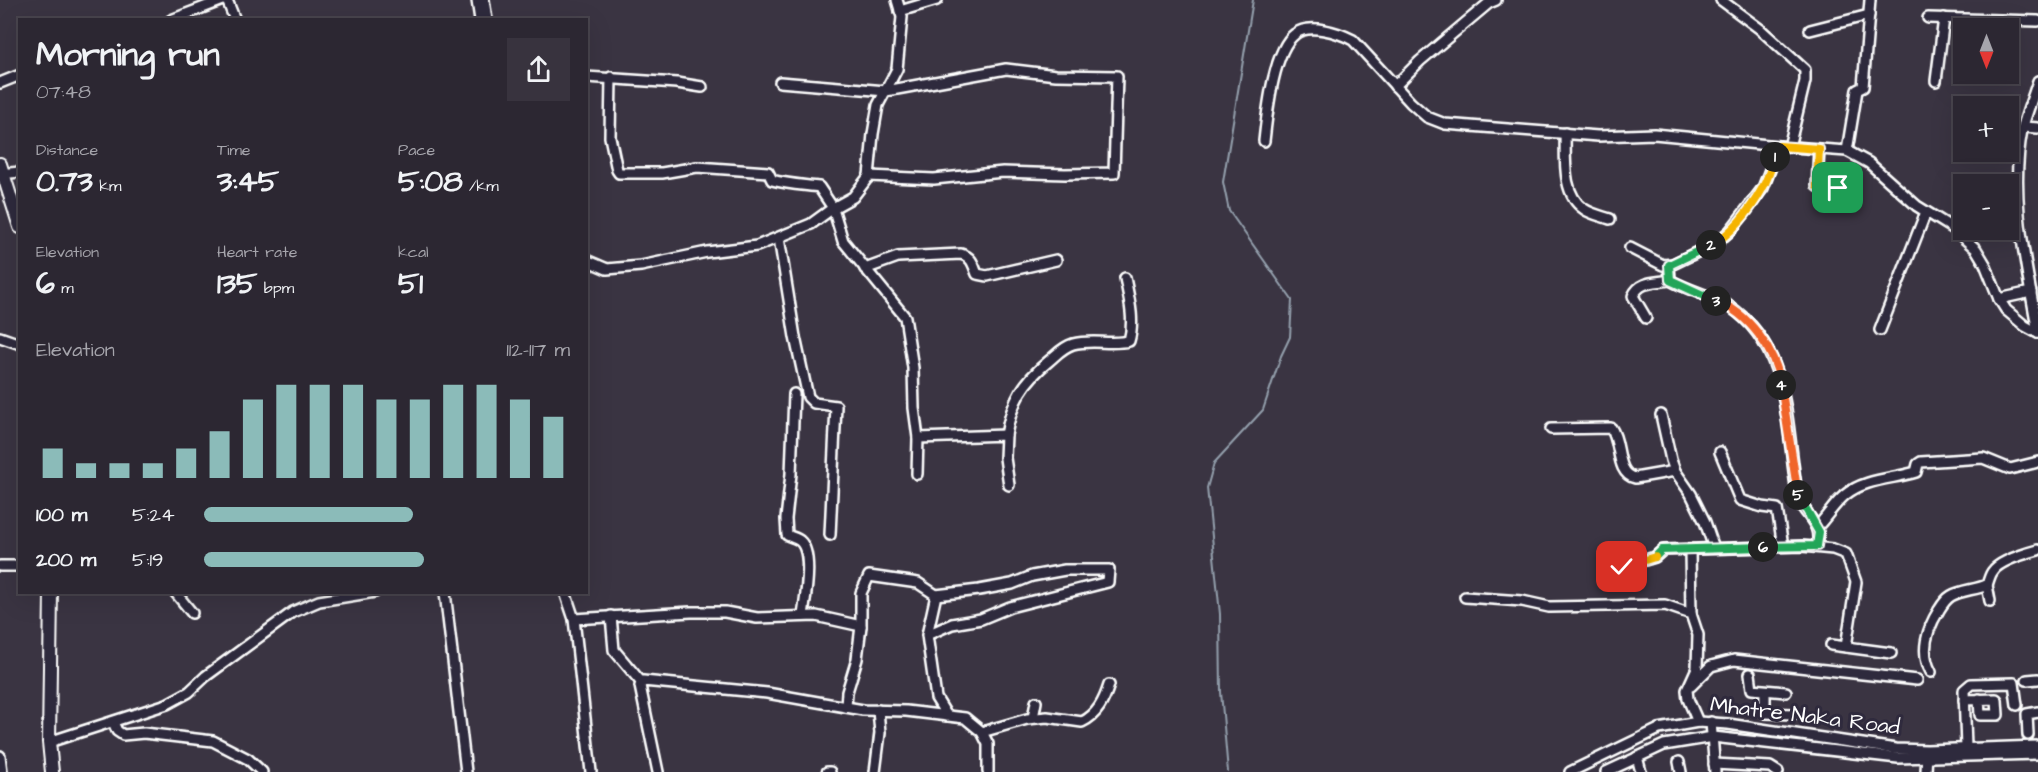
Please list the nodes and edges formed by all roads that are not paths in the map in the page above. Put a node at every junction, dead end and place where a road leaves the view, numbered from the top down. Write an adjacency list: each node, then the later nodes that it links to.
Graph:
1 (225, 0): 11 (street); 12 (street)
2 (477, 0): 13 (street)
3 (484, 0): 14 (street)
4 (897, 0): 9 (street)
5 (937, 0): 9 (street)
6 (1496, 0): 26 (street)
7 (1720, 0): 34 (street)
8 (1870, 0): 10 (street)
9 (900, 11): 28 (street)
10 (1869, 15): 18 (street); 36 (street)
11 (176, 18)
12 (234, 18)
13 (484, 18)
14 (484, 18)
15 (1928, 18): 16 (street)
16 (1944, 18): 17 (street); 22 (street)
17 (2038, 21)
18 (1810, 30)
19 (18, 76): 25 (street)
20 (588, 77): 21 (street)
21 (611, 77): 27 (street); 41 (street)
22 (1936, 81)
23 (2038, 81): 29 (street)
24 (780, 82): 28 (street)
25 (0, 83)
26 (1395, 86): 31 (street); 32 (street)
27 (702, 87)
28 (886, 92): 39 (street); 39 (street)
29 (2023, 127): 30 (street); 53 (street)
30 (2038, 128)
31 (1565, 134): 33 (street); 43 (street)
32 (1264, 141)
33 (1779, 146): 34 (street); 49 (street)
34 (1790, 147): 35 (street)
35 (1819, 149): 36 (street); 40 (street)
36 (1847, 151): 42 (street)
37 (1, 171): 38 (street); 44 (main road)
38 (18, 172)
39 (869, 176): 41 (street)
40 (1838, 188)
41 (833, 208): 45 (street); 50 (street)
42 (1926, 212): 54 (street); 57 (street)
43 (1610, 219)
44 (18, 221)
45 (779, 238): 48 (street); 72 (street)
46 (1630, 248): 49 (street)
47 (1056, 260): 50 (street)
48 (591, 262)
49 (1669, 265): 52 (street)
50 (864, 269): 65 (street)
51 (1125, 278): 64 (street)
52 (1670, 280): 56 (street); 71 (street)
53 (2031, 292): 54 (street); 55 (street)
54 (1999, 299): 58 (street)
55 (2036, 307): 58 (street)
56 (1646, 318)
57 (1880, 330)
58 (2038, 333)
59 (0, 337): 60 (street)
60 (18, 343)
61 (794, 394): 93 (street)
62 (1661, 415): 68 (street)
63 (1551, 429): 68 (street)
64 (1006, 435): 65 (street); 70 (street)
65 (918, 438): 69 (street)
66 (1720, 452): 73 (street)
67 (2038, 462): 71 (street)
68 (1675, 471): 75 (street)
69 (917, 474)
70 (1010, 485)
71 (1817, 527): 74 (street)
72 (830, 535)
73 (1783, 546): 74 (street); 75 (street)
74 (1817, 546): 98 (street)
75 (1714, 548): 76 (street)
76 (1690, 550): 80 (street); 91 (street)
77 (2038, 550): 81 (street)
78 (0, 566): 79 (street)
79 (18, 566)
80 (1622, 567)
81 (1987, 585): 89 (street); 100 (street)
82 (51, 594): 128 (main road)
83 (177, 594): 90 (street)
84 (363, 594): 121 (street)
85 (446, 594): 144 (street)
86 (566, 594): 94 (street)
87 (936, 595): 95 (street); 96 (street); 96 (street)
88 (1465, 597): 91 (street)
89 (1990, 601)
90 (192, 613)
91 (1691, 614): 107 (street)
92 (610, 616): 93 (street); 94 (street); 105 (street)
93 (802, 616): 95 (street)
94 (574, 619): 145 (street)
95 (861, 626): 114 (street)
96 (927, 635): 119 (street)
97 (1831, 645): 98 (street)
98 (1846, 647): 99 (street)
99 (1890, 653)
100 (1931, 672)
101 (1750, 674): 108 (street)
102 (2038, 679): 104 (street)
103 (1917, 680): 107 (street)
104 (2027, 680)
105 (641, 682): 114 (street); 146 (street)
106 (1109, 685): 120 (street)
107 (1687, 690): 122 (street)
108 (1765, 691): 109 (street); 117 (street)
109 (1786, 692)
110 (1979, 699): 111 (street)
111 (1964, 700): 113 (street); 131 (street)
112 (1036, 702): 120 (street)
113 (2017, 705)
114 (846, 707): 115 (street)
115 (878, 710): 119 (street); 147 (street)
116 (2038, 712): 126 (street)
117 (1773, 714): 118 (street); 124 (street)
118 (1793, 714)
119 (947, 716): 125 (street)
120 (1033, 718): 125 (street)
121 (113, 723): 128 (street); 143 (street)
122 (1698, 723): 123 (street, Mhatre Naka Road); 130 (street, Mhatre Naka Road)
123 (1711, 723): 124 (street, Mhatre Naka Road); 127 (street)
124 (1772, 730): 132 (street, Mhatre Naka Road)
125 (982, 732): 148 (street)
126 (2028, 735)
127 (1713, 736): 132 (street, Mhatre Naka Road); 136 (street, Mhatre Naka Road); 139 (street)
128 (49, 742): 142 (main road)
129 (2038, 746): 131 (street, Mhatre Naka Road)
130 (1620, 747): 137 (street); 140 (street, Mhatre Naka Road)
131 (1966, 748): 133 (street, Mhatre Naka Road)
132 (1864, 750): 133 (street, Mhatre Naka Road)
133 (1926, 753): 134 (street, Mhatre Naka Road); 153 (street)
134 (2038, 754)
135 (0, 756): 141 (street)
136 (1637, 757): 137 (street, Mhatre Naka Road); 150 (street)
137 (1627, 762): 149 (street, Mhatre Naka Road)
138 (1679, 762): 151 (street)
139 (1714, 768): 152 (street)
140 (1575, 771)
141 (2, 772)
142 (52, 772)
143 (262, 772)
144 (466, 772)
145 (591, 772)
146 (658, 772)
147 (874, 772)
148 (988, 772)
149 (1606, 772)
150 (1641, 772)
151 (1681, 772)
152 (1779, 772)
153 (1926, 772)

